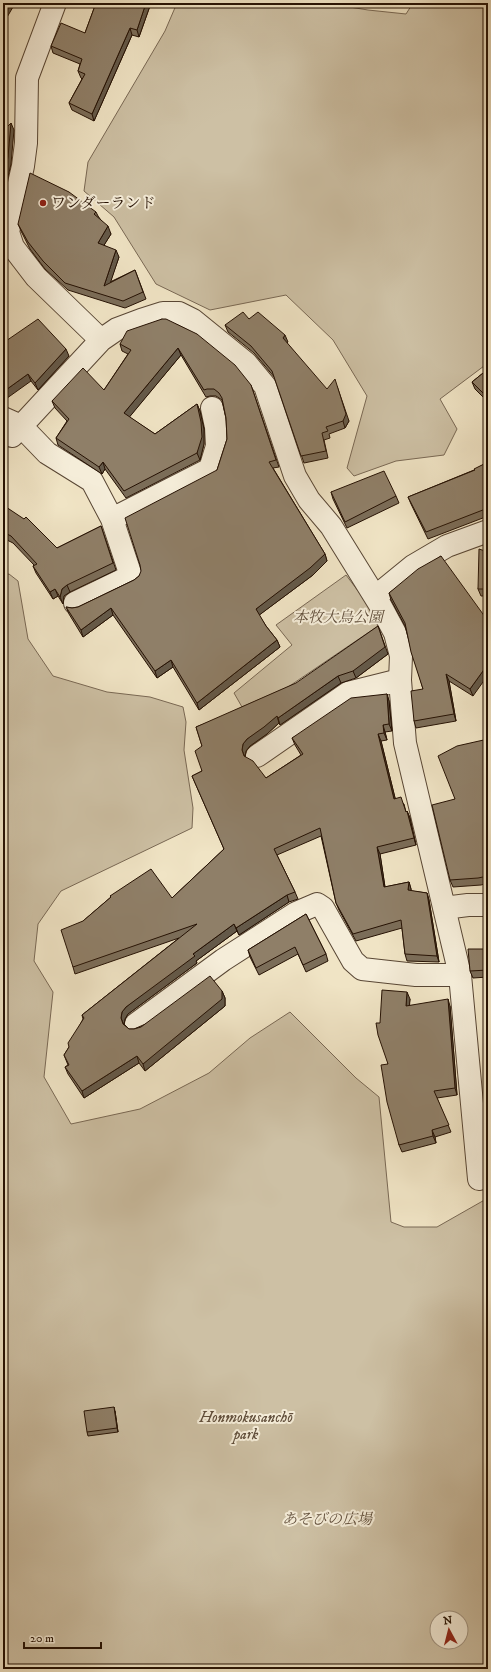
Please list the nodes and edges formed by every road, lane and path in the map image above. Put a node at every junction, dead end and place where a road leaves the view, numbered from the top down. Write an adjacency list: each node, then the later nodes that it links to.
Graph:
1 (55, 3): 2 (street)
2 (6, 233): 3 (street)
3 (101, 340): 5 (street); 8 (street)
4 (212, 408): 6 (street)
5 (12, 427): 6 (street)
6 (112, 518): 9 (street)
7 (488, 531): 8 (street)
8 (375, 597): 10 (street)
9 (75, 603)
10 (400, 680): 11 (street); 13 (street)
11 (257, 756)
12 (488, 905): 13 (street)
13 (444, 908): 14 (street)
14 (460, 975): 15 (street); 16 (street)
15 (136, 1024)
16 (479, 1179)

